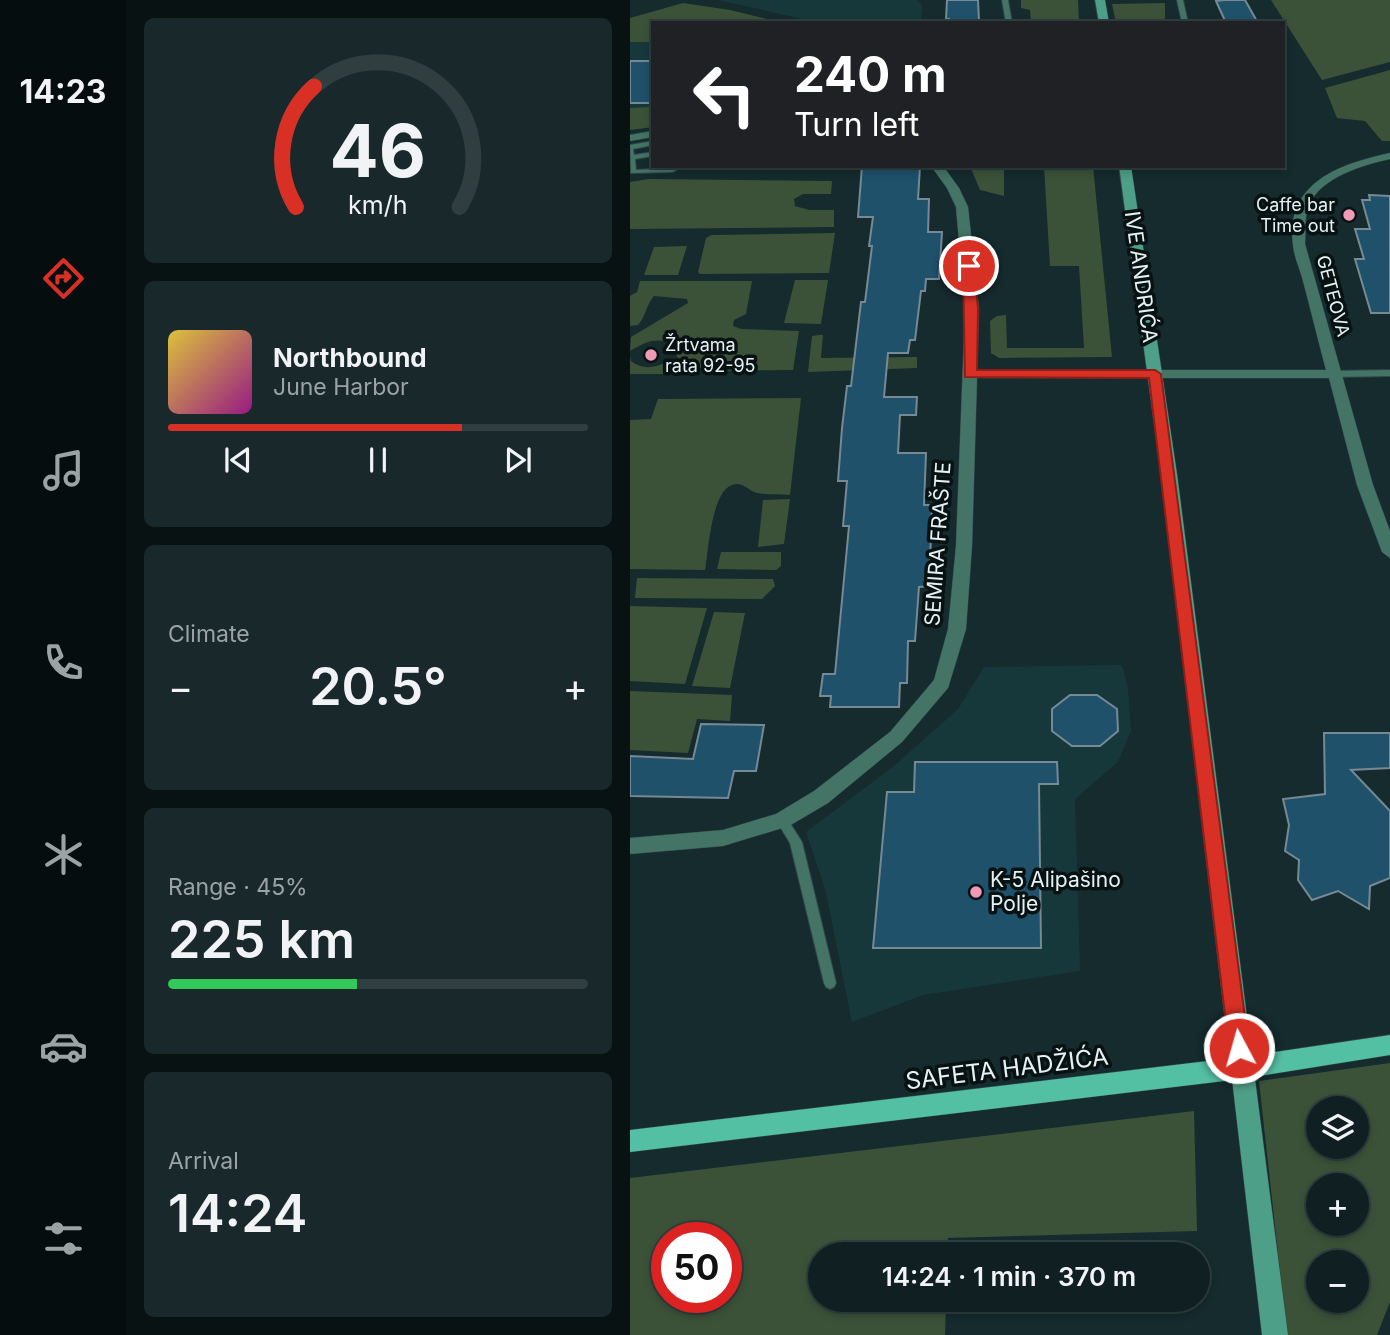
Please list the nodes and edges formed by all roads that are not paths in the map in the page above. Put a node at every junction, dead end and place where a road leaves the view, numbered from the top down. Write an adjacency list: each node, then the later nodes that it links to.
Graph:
1 (1005, 0): 4 (lane)
2 (1100, 0): 5 (main road)
3 (1180, 0): 6 (lane)
4 (1009, 21)
5 (1104, 21)
6 (1185, 21)
7 (651, 134): 8 (street)
8 (630, 138)
9 (651, 144): 10 (lane)
10 (631, 151): 11 (lane); 16 (lane)
11 (651, 154)
12 (1390, 156): 20 (street, GETEOVA)
13 (938, 168): 18 (street, SEMIRA FRAŠTE)
14 (1125, 168): 19 (main road, IVE ANDRIĆA)
15 (671, 170): 16 (lane)
16 (631, 173)
17 (1390, 373): 20 (lane)
18 (970, 374): 19 (street); 22 (street, SEMIRA FRAŠTE)
19 (1155, 374): 20 (street); 26 (main road, IVE ANDRIĆA)
20 (1333, 374): 21 (street, GETEOVA)
21 (1390, 552)
22 (782, 820): 23 (street, SEMIRA FRAŠTE); 24 (lane)
23 (630, 846)
24 (830, 983)
25 (1390, 1045): 26 (main road, SAFETA HADŽIĆA)
26 (1241, 1068): 27 (main road, SAFETA HADŽIĆA); 28 (main road, IVE ANDRIĆA)
27 (630, 1141)
28 (1275, 1335)

